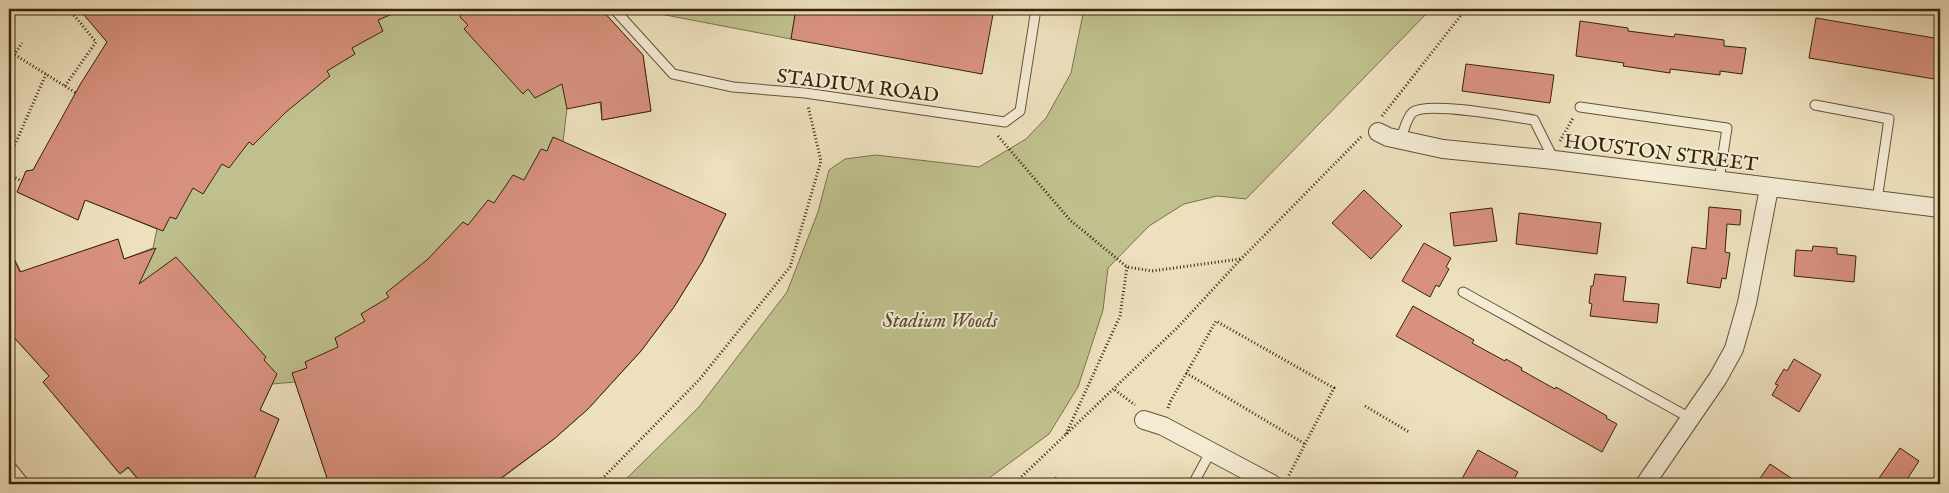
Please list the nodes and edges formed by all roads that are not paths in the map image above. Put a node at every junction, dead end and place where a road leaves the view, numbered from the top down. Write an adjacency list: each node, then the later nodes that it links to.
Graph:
1 (614, 9): 2 (lane, STADIUM ROAD)
2 (1036, 9)
3 (1815, 105): 10 (lane)
4 (1580, 107): 8 (lane)
5 (1374, 128): 6 (street, HOUSTON STREET)
6 (1400, 140): 7 (street, HOUSTON STREET); 7 (lane)
7 (1554, 160): 8 (street, HOUSTON STREET)
8 (1719, 180): 9 (street, HOUSTON STREET)
9 (1769, 188): 10 (street, HOUSTON STREET); 14 (street)
10 (1876, 200): 11 (street, HOUSTON STREET)
11 (1940, 208)
12 (1463, 292): 14 (lane)
13 (1140, 413): 15 (street)
14 (1690, 418): 20 (street)
15 (1211, 451): 18 (lane); 19 (street)
16 (9, 464): 17 (lane)
17 (25, 484)
18 (1193, 484)
19 (1272, 484)
20 (1645, 484)

